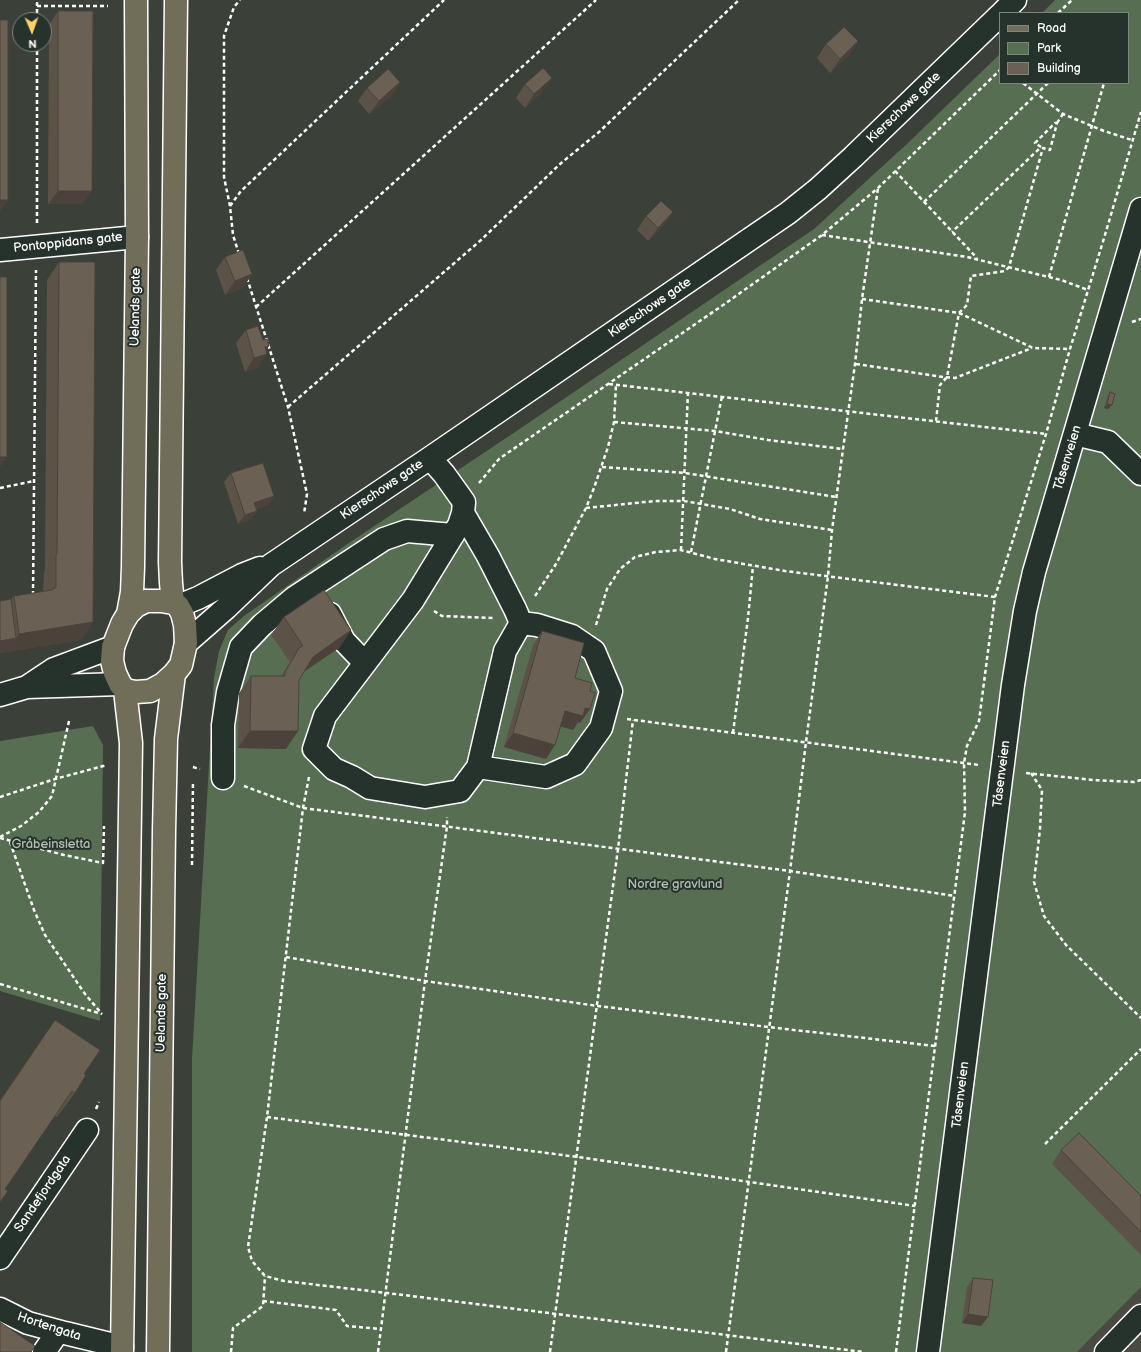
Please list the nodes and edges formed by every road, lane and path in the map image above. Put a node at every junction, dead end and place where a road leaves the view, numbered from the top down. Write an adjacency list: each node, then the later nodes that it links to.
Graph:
1 (37, 0): 10 (path)
2 (136, 0): 34 (main road, Uelands gate)
3 (176, 0): 88 (main road, Uelands gate)
4 (240, 0): 30 (path)
5 (444, 0): 30 (path)
6 (596, 0): 45 (path)
7 (738, 0): 55 (path)
8 (1015, 0): 13 (street, Kierschows gate)
9 (1072, 0): 14 (path)
10 (37, 6): 11 (path); 12 (path)
11 (108, 6)
12 (37, 12)
13 (1003, 12)
14 (1059, 12)
15 (999, 16): 64 (street, Kierschows gate)
16 (37, 52): 36 (path)
17 (999, 71): 27 (path)
18 (1024, 84): 21 (path)
19 (1047, 84): 21 (path)
20 (1104, 84): 24 (path)
21 (1037, 94): 22 (path); 29 (path)
22 (1063, 114): 23 (path); 24 (path)
23 (1057, 123): 26 (path); 26 (path)
24 (1092, 126): 25 (path); 42 (path)
25 (1132, 140)
26 (1042, 147): 32 (path); 40 (path)
27 (895, 171): 28 (path); 29 (path)
28 (878, 188): 33 (path); 35 (path)
29 (924, 202): 32 (path)
30 (230, 206): 38 (path)
31 (1141, 209): 62 (street, Tåsenveien)
32 (952, 232): 39 (path)
33 (822, 235): 35 (path); 51 (path)
34 (137, 237): 36 (street, Pontoppidans gate); 89 (main road, Uelands gate)
35 (871, 242): 39 (path); 44 (path)
36 (36, 246): 37 (street, Pontoppidans gate); 69 (path)
37 (0, 250)
38 (240, 256)
39 (978, 259): 40 (path)
40 (1009, 267): 42 (path); 46 (path)
41 (244, 271): 45 (path)
42 (1049, 277): 43 (path)
43 (1088, 290)
44 (862, 299): 46 (path); 49 (path)
45 (256, 307): 55 (path)
46 (959, 313): 47 (path); 50 (path)
47 (1033, 348): 48 (path); 50 (path)
48 (1070, 349)
49 (856, 364): 50 (path); 56 (path)
50 (946, 377): 57 (path)
51 (608, 384): 52 (path); 74 (path)
52 (616, 385): 53 (path); 58 (path)
53 (688, 392): 54 (path); 59 (path)
54 (722, 396): 56 (path); 60 (path)
55 (288, 407): 76 (path)
56 (848, 412): 57 (path); 63 (path)
57 (936, 421): 61 (path)
58 (614, 422): 59 (path); 65 (path)
59 (686, 428): 60 (path); 66 (path)
60 (715, 431): 63 (path); 68 (path)
61 (1046, 434)
62 (1075, 434): 67 (street); 159 (street, Tåsenveien)
63 (842, 449): 71 (path)
64 (430, 458): 74 (street); 81 (street, Kierschows gate)
65 (602, 467): 66 (path); 75 (path)
66 (685, 473): 68 (path); 72 (path)
67 (1141, 474)
68 (706, 476): 71 (path); 73 (path)
69 (34, 480): 70 (path); 87 (path)
70 (0, 488)
71 (836, 497): 77 (path)
72 (684, 501): 73 (path); 75 (path); 79 (path)
73 (700, 504): 77 (path); 80 (path)
74 (463, 507): 78 (street); 90 (street)
75 (586, 508): 90 (path)
76 (304, 516)
77 (832, 530): 83 (path)
78 (453, 536): 84 (street); 86 (street)
79 (681, 550): 80 (path); 93 (path)
80 (691, 552): 82 (path)
81 (271, 565): 88 (street, Kierschows gate); 91 (street, Kierschows gate)
82 (753, 566): 83 (path); 102 (path)
83 (828, 576): 85 (path); 103 (path)
84 (315, 584): 94 (street); 111 (street)
85 (995, 598)
86 (412, 600): 90 (path); 94 (street)
87 (33, 601)
88 (176, 604): 89 (main road, Uelands gate); 91 (main road, Uelands gate)
89 (128, 614): 92 (main road, Uelands gate)
90 (519, 618): 93 (street); 108 (street)
91 (186, 643): 95 (main road, Uelands gate)
92 (113, 647): 96 (street); 97 (main road, Uelands gate)
93 (594, 651): 99 (street)
94 (364, 663): 104 (street)
95 (174, 674): 97 (main road, Uelands gate); 153 (main road, Uelands gate)
96 (27, 687): 97 (street); 98 (street)
97 (122, 687): 151 (main road, Uelands gate)
98 (0, 695)
99 (604, 715): 100 (path); 108 (street)
100 (633, 720): 102 (path); 121 (path)
101 (69, 721): 112 (path)
102 (733, 733): 103 (path)
103 (806, 742): 106 (path); 124 (path)
104 (314, 749): 115 (street); 117 (path)
105 (107, 765): 112 (path)
106 (983, 766)
107 (193, 767): 111 (path)
108 (478, 767): 115 (street)
109 (1024, 772): 110 (path)
110 (1031, 773): 113 (path); 130 (path)
111 (223, 778): 117 (path)
112 (55, 779): 116 (path); 119 (path)
113 (1141, 780)
114 (193, 781): 123 (path)
115 (446, 793): 118 (path)
116 (0, 797)
117 (303, 808): 118 (path); 126 (path)
118 (447, 826): 121 (path); 127 (path)
119 (0, 838): 120 (path)
120 (9, 841): 122 (path); 128 (path)
121 (618, 849): 124 (path); 129 (path)
122 (103, 863)
123 (192, 865)
124 (790, 871): 125 (path); 131 (path)
125 (955, 896)
126 (286, 957): 127 (path); 134 (path)
127 (425, 981): 129 (path); 136 (path)
128 (0, 984)
129 (598, 1006): 131 (path); 138 (path)
130 (1141, 1018)
131 (768, 1028): 132 (path); 139 (path)
132 (935, 1046)
133 (1141, 1049): 137 (path)
134 (267, 1117): 136 (path); 142 (path)
135 (87, 1130): 141 (street, Sandefjordgata)
136 (405, 1135): 138 (path); 143 (path)
137 (1045, 1144)
138 (578, 1157): 139 (path); 146 (path)
139 (748, 1181): 140 (path); 150 (path)
140 (915, 1206)
141 (0, 1258)
142 (265, 1276): 143 (path); 144 (path)
143 (387, 1292): 146 (path); 148 (path)
144 (263, 1300): 148 (path); 154 (path)
145 (0, 1309): 149 (street, Hortengata)
146 (555, 1314): 150 (path); 156 (path)
147 (1141, 1316): 160 (street)
148 (382, 1329): 155 (path)
149 (58, 1332): 151 (street, Hortengata); 152 (street)
150 (729, 1335): 157 (path); 158 (path)
151 (122, 1349)
152 (44, 1352)
153 (158, 1352)
154 (231, 1352)
155 (378, 1352)
156 (550, 1352)
157 (726, 1352)
158 (863, 1352)
159 (928, 1352)
160 (1106, 1352)

